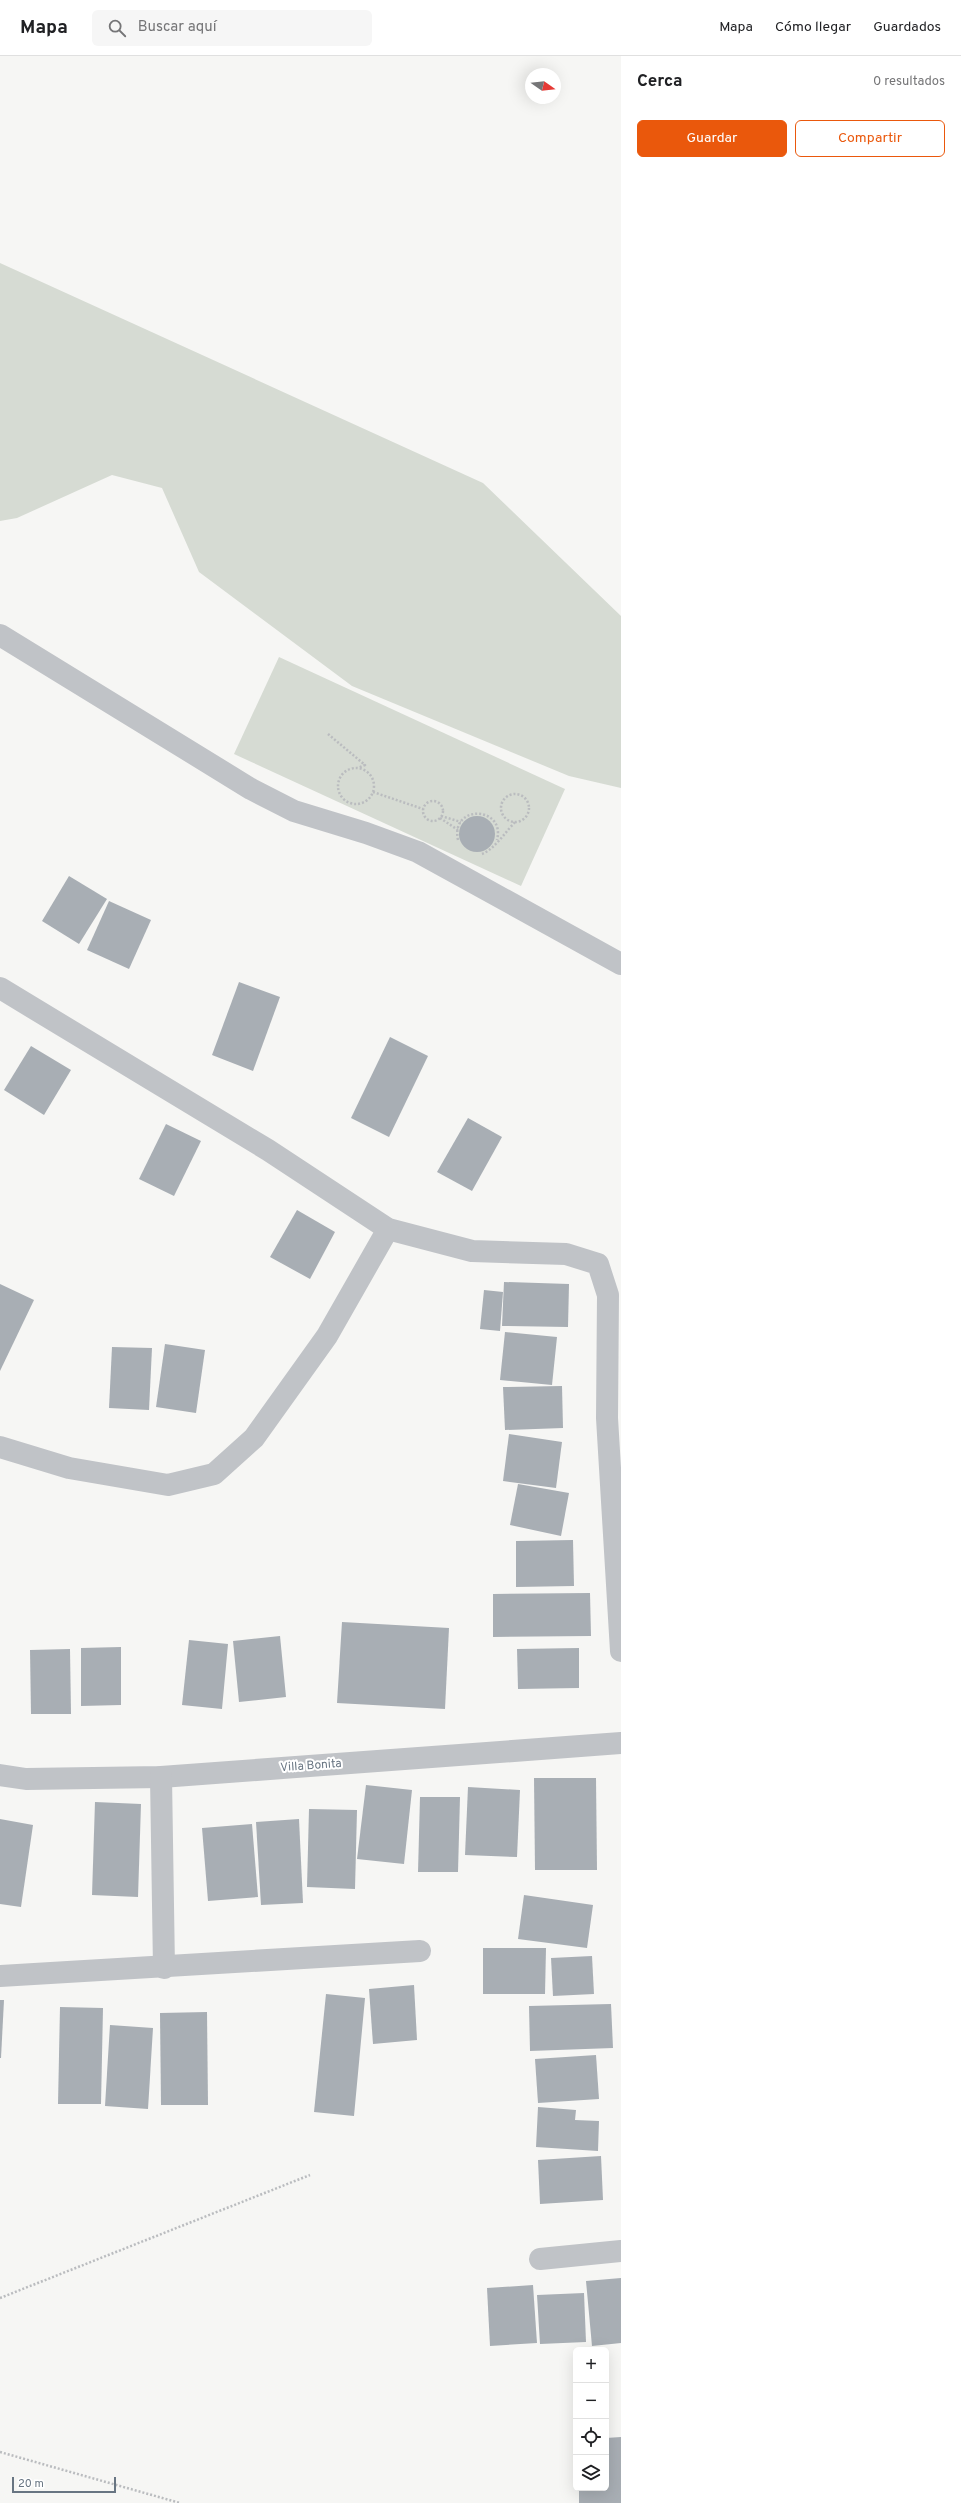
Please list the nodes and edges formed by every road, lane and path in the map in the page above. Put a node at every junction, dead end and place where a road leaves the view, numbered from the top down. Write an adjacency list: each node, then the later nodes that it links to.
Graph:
1 (0, 635): 13 (street)
2 (328, 734): 3 (path)
3 (357, 768): 4 (path); 4 (path)
4 (373, 792): 5 (path)
5 (423, 809): 6 (path); 6 (path)
6 (441, 817): 8 (path); 9 (path)
7 (516, 821): 7 (path); 10 (path)
8 (461, 822): 9 (path); 10 (path)
9 (458, 830): 11 (path)
10 (497, 840): 12 (path)
11 (460, 845)
12 (478, 854)
13 (621, 964)
14 (0, 988): 15 (street)
15 (388, 1229): 16 (street); 17 (street)
16 (614, 1415): 18 (street)
17 (0, 1446)
18 (621, 1651)
19 (621, 1743): 21 (street, Villa Bonita)
20 (0, 1775): 21 (street, Villa Bonita)
21 (161, 1777): 23 (street)
22 (420, 1951): 23 (street)
23 (164, 1968): 24 (street)
24 (0, 1976)
25 (310, 2175): 28 (path)
26 (621, 2251): 27 (street)
27 (540, 2259)
28 (0, 2298)
29 (0, 2452): 30 (path)
30 (180, 2503)

